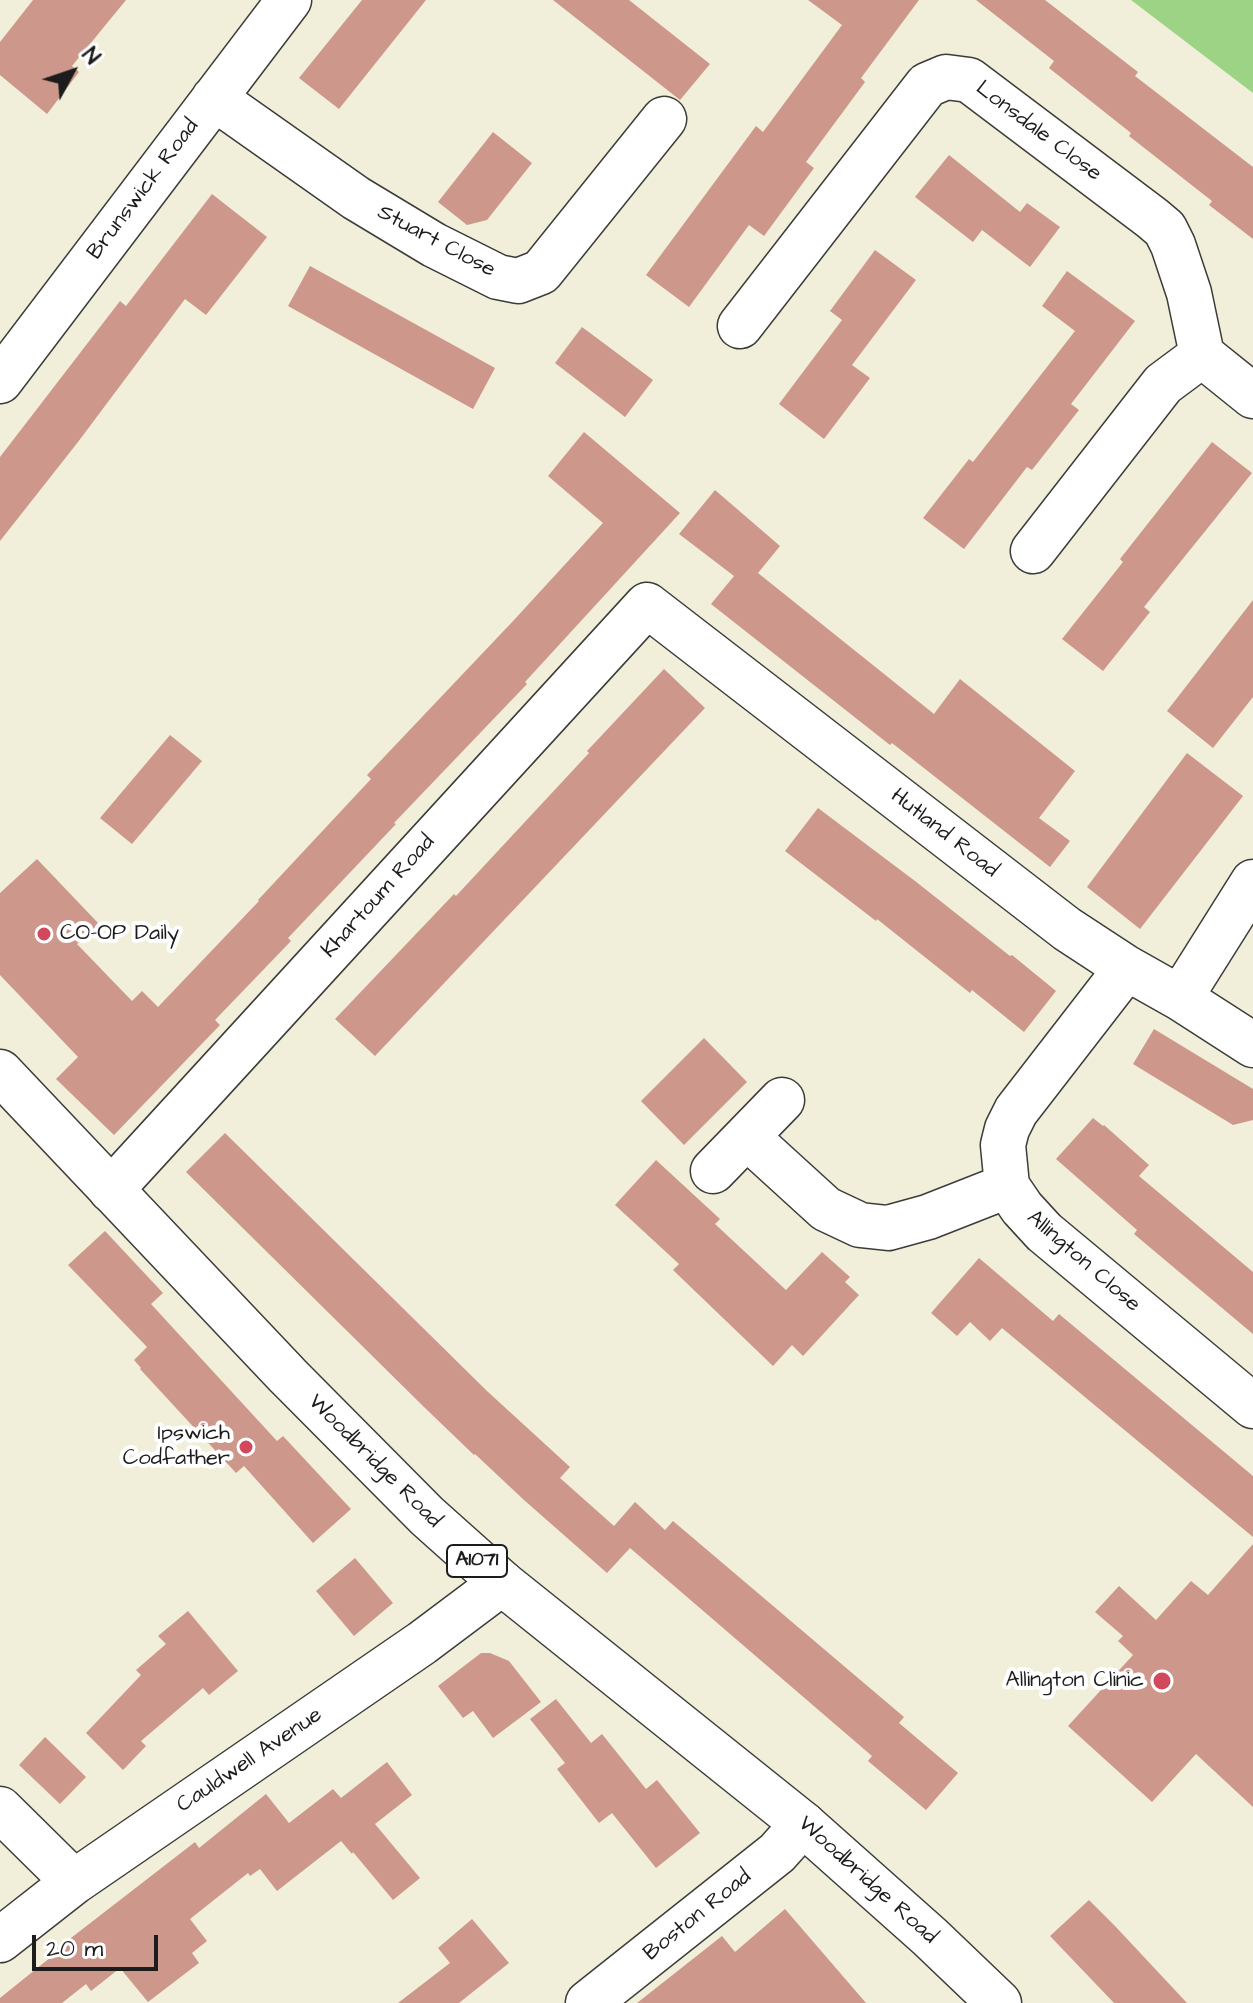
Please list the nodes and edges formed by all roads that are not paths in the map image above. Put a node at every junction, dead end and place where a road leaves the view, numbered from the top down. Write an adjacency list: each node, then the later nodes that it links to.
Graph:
1 (289, 0): 2 (street, Brunswick Road)
2 (214, 98): 3 (street, Stuart Close); 6 (street, Brunswick Road)
3 (664, 119)
4 (740, 326): 5 (street, Lonsdale Close)
5 (1202, 355): 7 (street); 8 (street)
6 (5, 363)
7 (1253, 396)
8 (1033, 551)
9 (647, 605): 11 (street, Hutland Road); 19 (street, Khartoum Road)
10 (1253, 882): 12 (street)
11 (1125, 967): 12 (street, Hutland Road); 18 (street)
12 (1180, 998): 13 (street, Hutland Road)
13 (1253, 1045)
14 (0, 1072): 19 (street, Woodbridge Road / A1071)
15 (782, 1100): 16 (street)
16 (747, 1137): 17 (street); 18 (street)
17 (713, 1171)
18 (1007, 1186): 20 (street, Allington Close)
19 (111, 1190): 21 (street, Woodbridge Road / A1071)
20 (1253, 1406)
21 (502, 1583): 23 (street, Woodbridge Road / A1071); 24 (street, Cauldwell Avenue)
22 (0, 1809): 24 (street)
23 (803, 1824): 26 (street, Boston Road); 27 (street, Woodbridge Road / A1071)
24 (74, 1882): 25 (street, Cauldwell Avenue)
25 (0, 1940)
26 (588, 2003)
27 (999, 2003)

